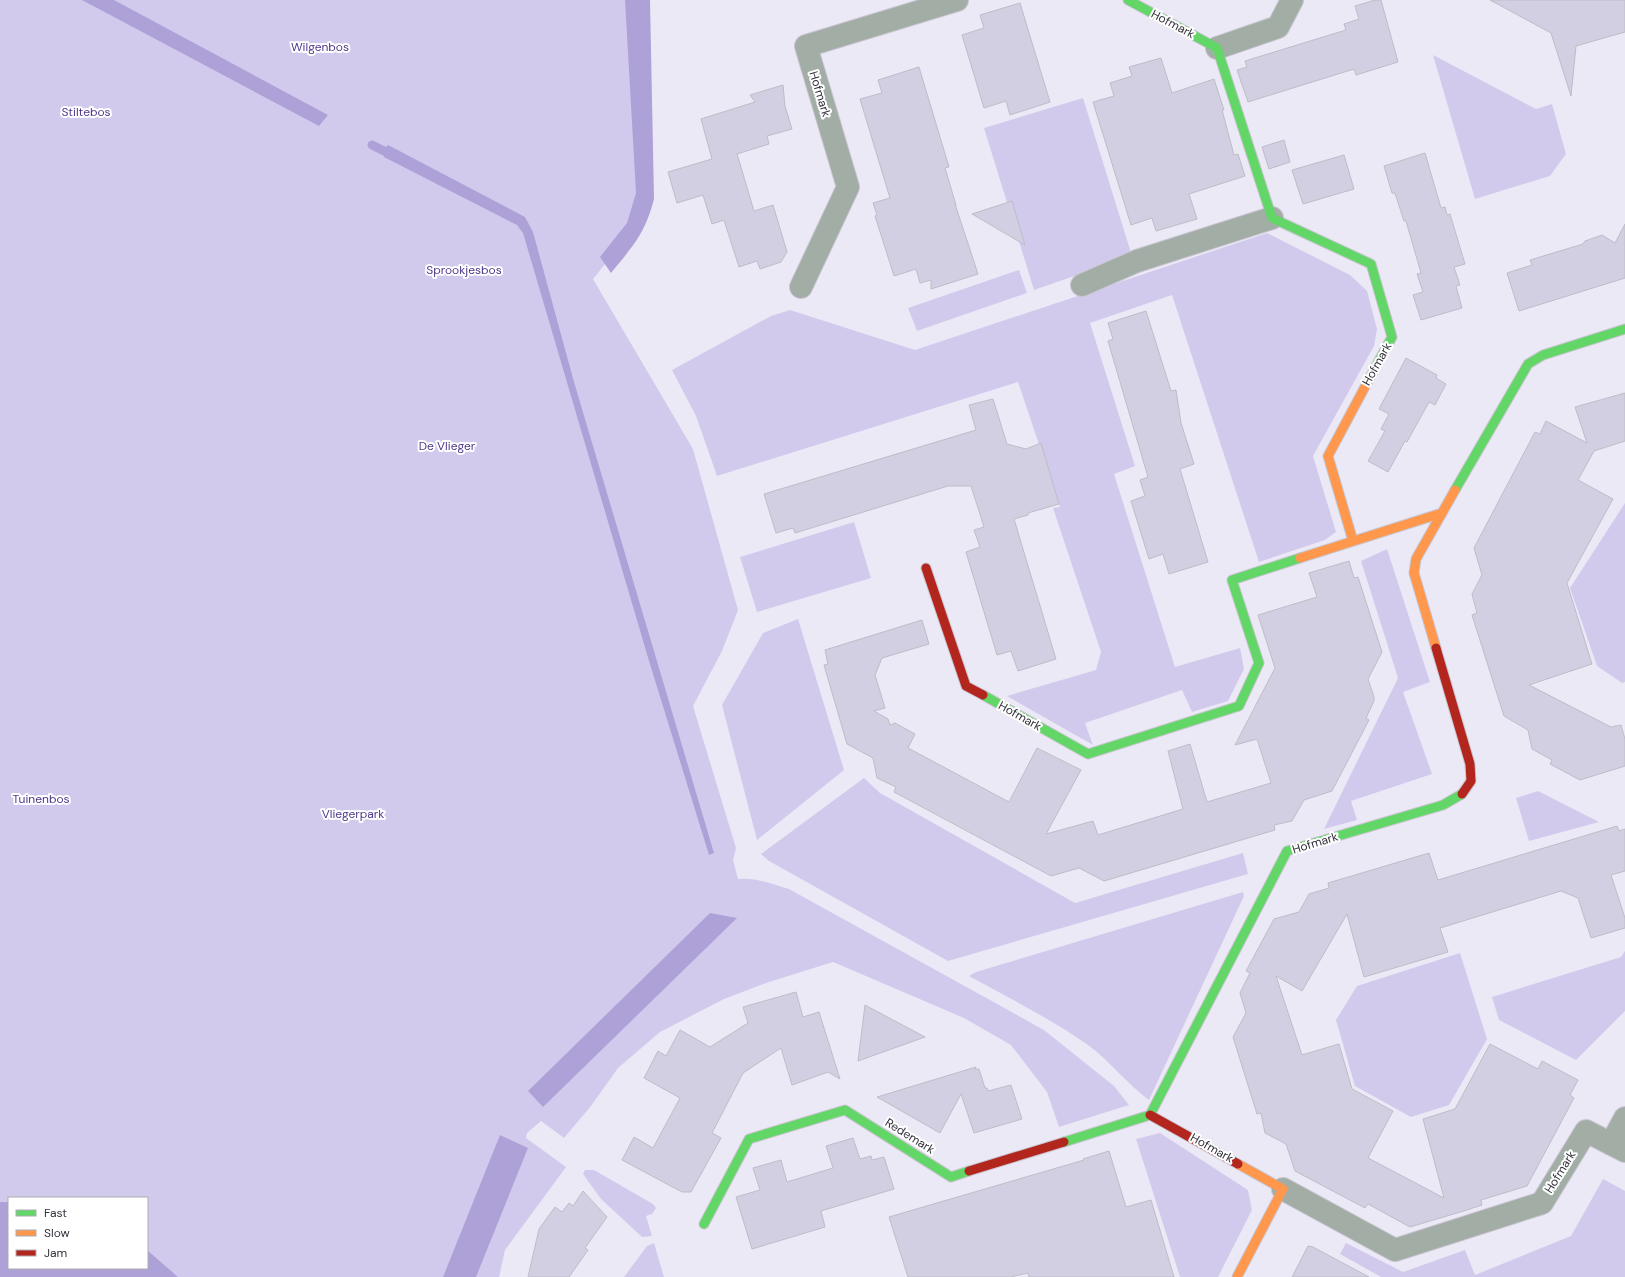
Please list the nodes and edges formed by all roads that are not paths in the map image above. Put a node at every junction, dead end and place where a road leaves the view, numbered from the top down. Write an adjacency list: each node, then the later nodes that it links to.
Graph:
1 (957, 0): 7 (street, Hofmark)
2 (1128, 0): 4 (street, Hofmark)
3 (1292, 0): 4 (street)
4 (1217, 48): 5 (street)
5 (1272, 218): 6 (street); 10 (street, Hofmark)
6 (1082, 285)
7 (801, 287)
8 (1625, 329): 9 (street, Hofmark)
9 (1442, 513): 10 (street, Hofmark); 12 (street, Hofmark)
10 (1353, 541): 11 (street, Hofmark)
11 (926, 568)
12 (1150, 1114): 15 (street, Hofmark); 16 (street, Redemark)
13 (1625, 1118): 14 (street, Hofmark)
14 (1618, 1147): 15 (street, Hofmark)
15 (1284, 1189): 17 (street)
16 (704, 1224)
17 (1237, 1277)

